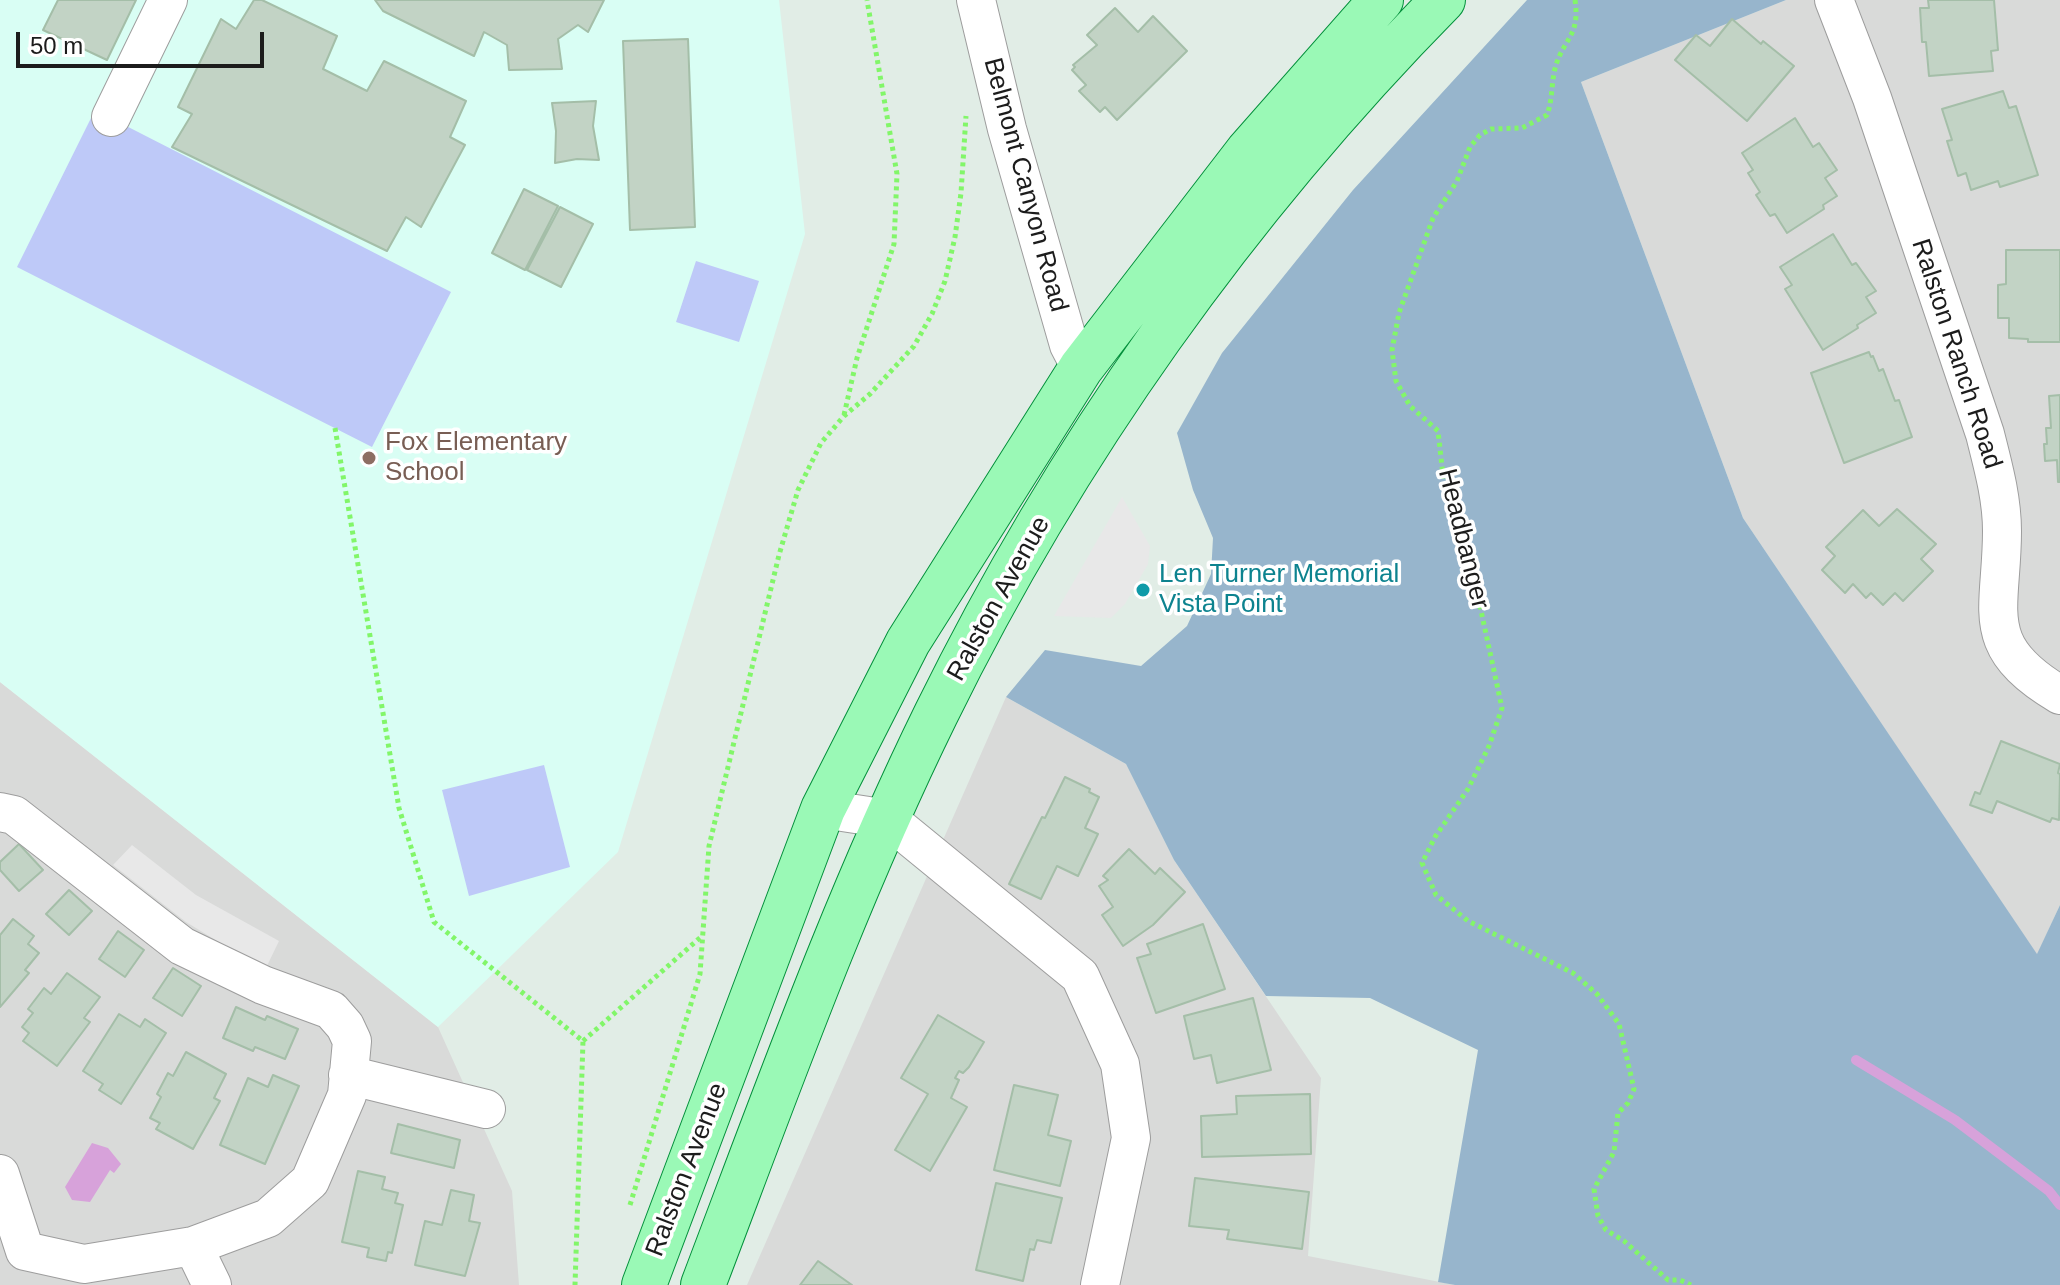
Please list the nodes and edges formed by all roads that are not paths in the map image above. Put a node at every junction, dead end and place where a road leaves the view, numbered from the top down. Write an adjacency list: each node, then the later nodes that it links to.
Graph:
1 (168, 0): 6 (street)
2 (1381, 0): 7 (main road, Ralston Avenue)
3 (1443, 0): 11 (main road, Ralston Avenue)
4 (1834, 0): 8 (street, Ralston Ranch Road)
5 (976, 1): 7 (street, Belmont Canyon Road)
6 (111, 117)
7 (1081, 368): 9 (main road, Ralston Avenue)
8 (2060, 695)
9 (823, 809): 11 (street); 18 (main road, Ralston Avenue)
10 (0, 812): 12 (street)
11 (888, 819): 19 (main road, Ralston Avenue); 20 (street)
12 (348, 1075): 13 (street); 15 (street)
13 (486, 1109)
14 (0, 1174): 16 (street)
15 (193, 1246): 16 (street); 17 (street)
16 (12, 1262)
17 (212, 1285)
18 (644, 1285)
19 (703, 1285)
20 (1100, 1285)

